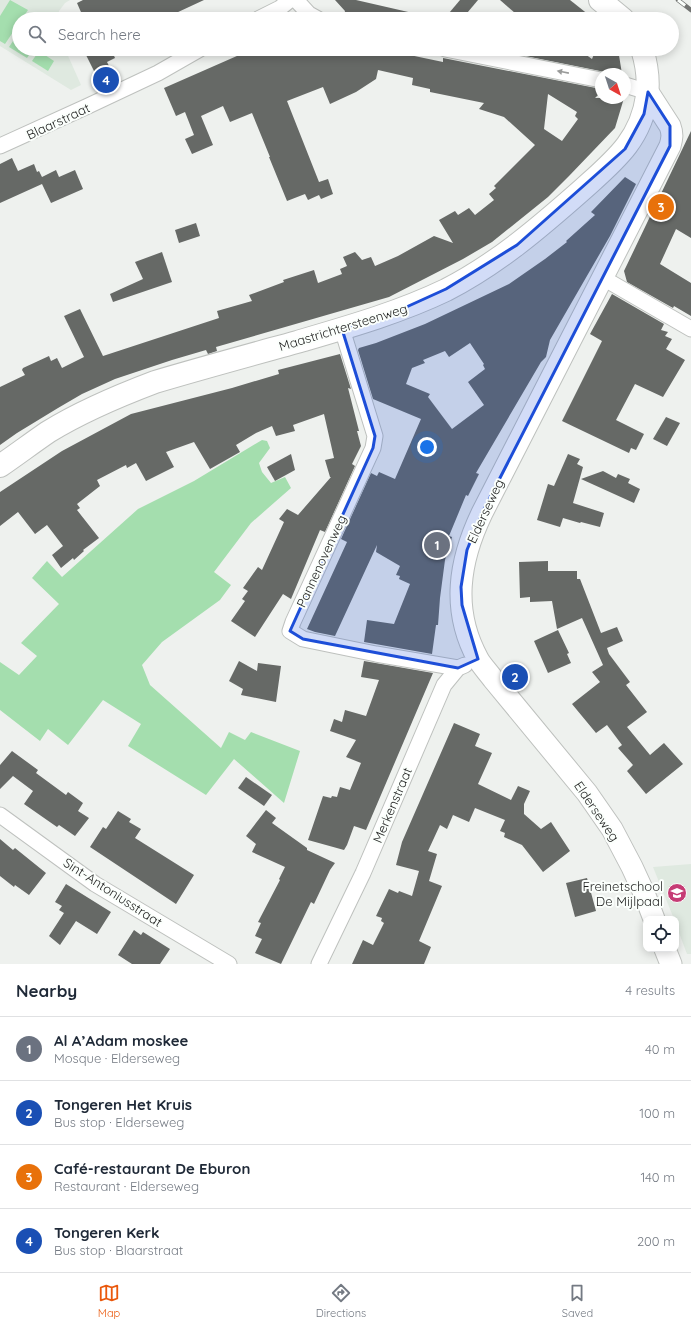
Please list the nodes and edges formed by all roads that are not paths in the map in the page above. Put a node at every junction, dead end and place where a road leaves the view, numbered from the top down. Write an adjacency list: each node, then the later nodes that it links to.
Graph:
1 (290, 0): 4 (street)
2 (296, 0): 5 (street)
3 (600, 0): 6 (main road)
4 (272, 12)
5 (307, 12)
6 (615, 12)
7 (187, 56): 13 (street, Blaarstraat)
8 (480, 56): 10 (street, one-way to 8)
9 (644, 56): 12 (main road, Maastrichtersteenweg)
10 (595, 79)
11 (631, 87): 12 (street)
12 (648, 92): 14 (main road, Elderseweg); 15 (main road, Maastrichtersteenweg)
13 (0, 146)
14 (603, 278): 16 (street); 18 (main road, Elderseweg)
15 (342, 329): 17 (main road, Maastrichtersteenweg); 19 (street, Pannenovenweg)
16 (691, 329)
17 (0, 466)
18 (478, 659): 19 (street, Merkenstraat); 21 (main road, Elderseweg)
19 (458, 668): 24 (street, Merkenstraat)
20 (0, 815): 23 (street, Sint-Antoniusstraat)
21 (653, 916)
22 (666, 952): 25 (main road)
23 (229, 964)
24 (319, 964)
25 (671, 964)

